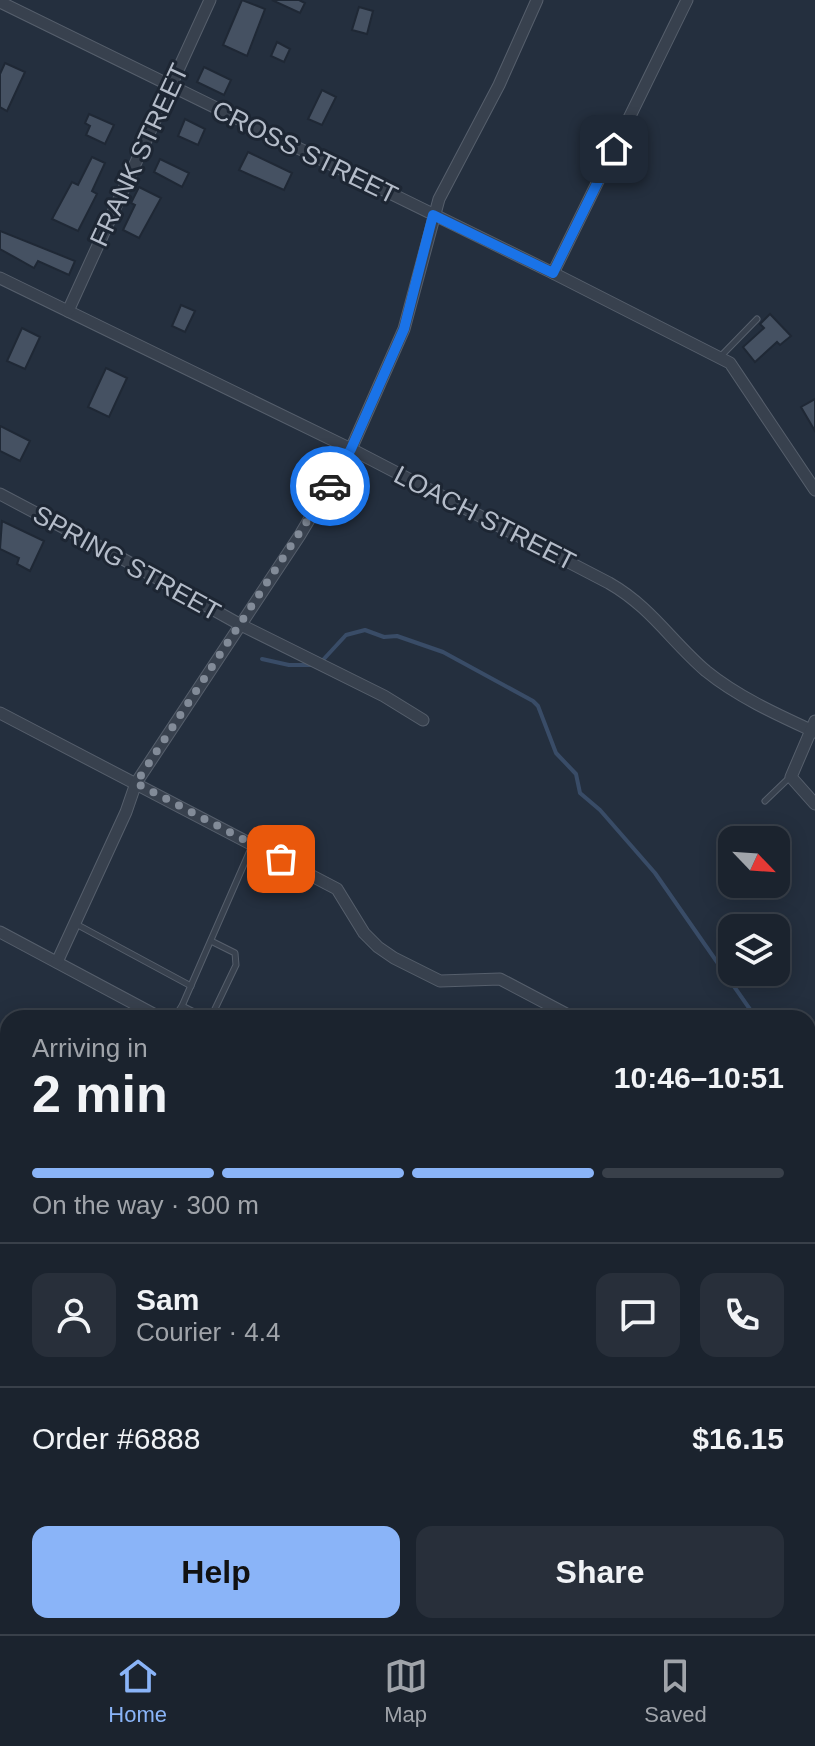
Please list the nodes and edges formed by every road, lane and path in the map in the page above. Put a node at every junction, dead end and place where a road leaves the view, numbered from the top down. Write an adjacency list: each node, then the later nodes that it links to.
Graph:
1 (210, 0): 5 (street, FRANK STREET)
2 (537, 0): 6 (street)
3 (687, 0): 7 (street)
4 (0, 2): 5 (street, CROSS STREET)
5 (170, 87): 6 (street, CROSS STREET); 9 (street, FRANK STREET)
6 (433, 215): 7 (street, CROSS STREET); 12 (street)
7 (553, 273): 11 (street, CROSS STREET)
8 (0, 278): 9 (street, LOACH STREET)
9 (68, 311): 12 (street, LOACH STREET)
10 (757, 319): 11 (lane)
11 (720, 357): 13 (street, CROSS STREET)
12 (351, 449): 15 (street); 18 (street, LOACH STREET)
13 (815, 490)
14 (0, 494): 15 (street, SPRING STREET)
15 (239, 624): 17 (street, SPRING STREET); 20 (street)
16 (0, 713): 20 (street)
17 (423, 720)
18 (813, 728): 19 (street)
19 (791, 777): 21 (lane); 22 (street)
20 (136, 783): 23 (street); 24 (street)
21 (765, 801)
22 (815, 804)
23 (253, 845): 26 (lane); 34 (street)
24 (75, 923): 27 (street); 28 (lane)
25 (0, 932): 27 (street)
26 (211, 941): 28 (lane); 33 (lane)
27 (57, 962): 30 (street)
28 (191, 986): 29 (lane)
29 (182, 1006): 31 (lane); 32 (lane)
30 (146, 1010)
31 (179, 1010)
32 (190, 1010)
33 (214, 1010)
34 (559, 1010)

